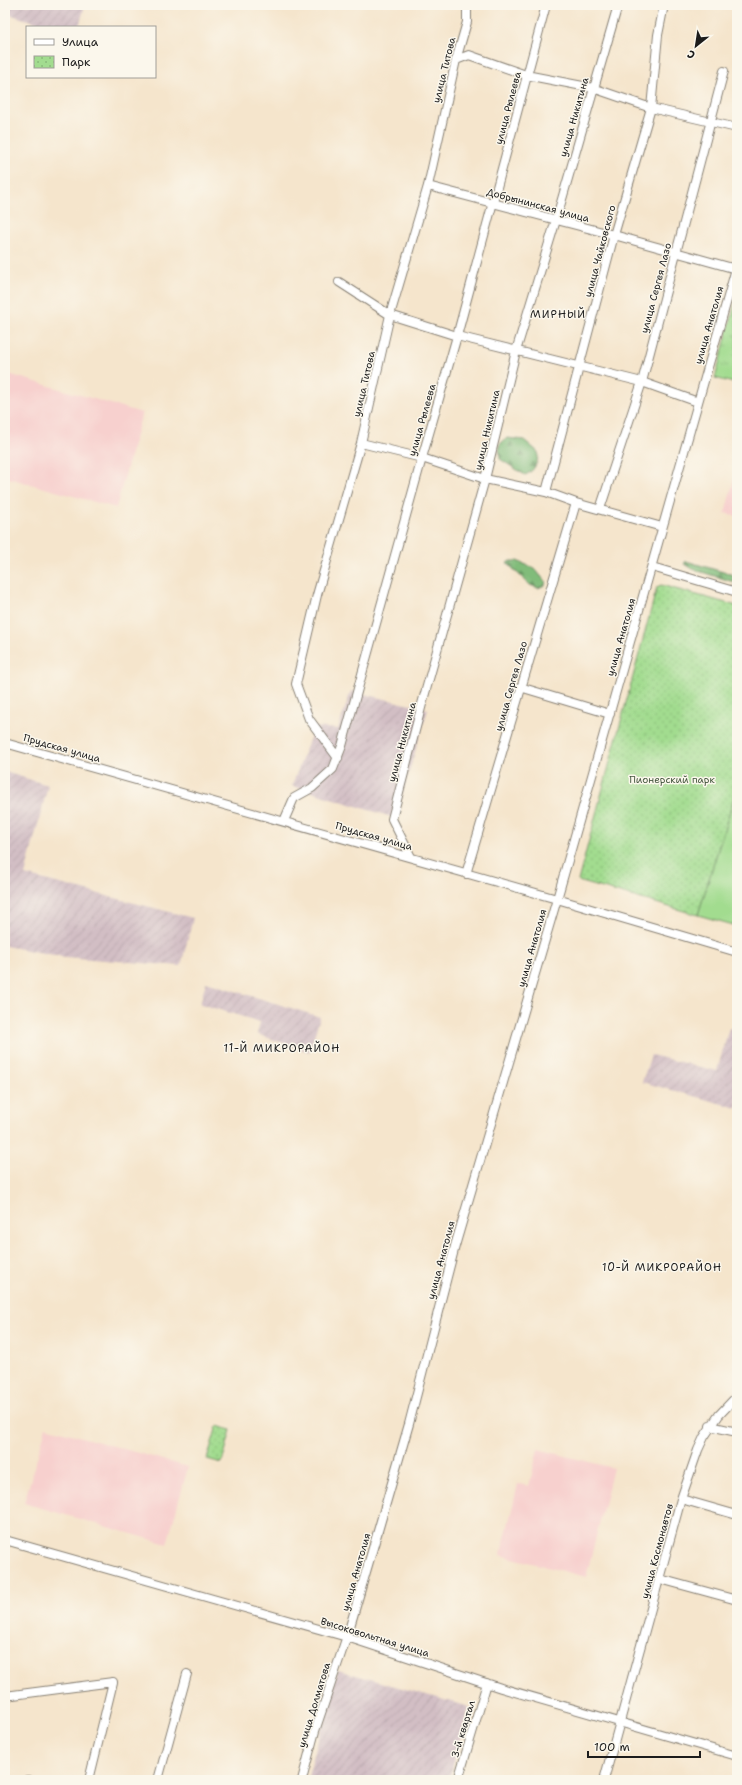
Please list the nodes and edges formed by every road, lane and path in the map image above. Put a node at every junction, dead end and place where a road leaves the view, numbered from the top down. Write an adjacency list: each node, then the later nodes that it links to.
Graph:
1 (464, 5): 5 (street, улица Титова)
2 (546, 5): 7 (street, улица Рылеева)
3 (618, 5): 8 (street, улица Никитина)
4 (664, 5): 9 (street, улица Чайковского)
5 (456, 60): 7 (street); 12 (street, улица Титова)
6 (724, 71): 10 (street, улица Сергея Лазо)
7 (526, 75): 8 (street); 13 (street, улица Рылеева)
8 (593, 88): 9 (street); 14 (street, улица Никитина)
9 (651, 108): 10 (street); 15 (street, улица Чайковского)
10 (712, 122): 11 (street); 16 (street, улица Сергея Лазо)
11 (737, 128)
12 (428, 186): 13 (street, Добрынинская улица); 19 (street, улица Титова)
13 (493, 203): 14 (street, Добрынинская улица); 20 (street, улица Рылеева)
14 (556, 220): 15 (street, Добрынинская улица); 21 (street, улица Никитина)
15 (614, 235): 16 (street, Добрынинская улица); 22 (street, улица Чайковского)
16 (676, 252): 17 (street, Добрынинская улица); 23 (street, улица Сергея Лазо)
17 (736, 267): 24 (street, улица Анатолия)
18 (339, 282): 19 (street)
19 (390, 315): 20 (street); 25 (street, улица Титова)
20 (457, 336): 21 (street); 26 (street, улица Рылеева)
21 (516, 351): 22 (street); 27 (street, улица Никитина)
22 (580, 366): 23 (street); 28 (street, улица Чайковского)
23 (642, 382): 24 (street); 30 (street, улица Сергея Лазо)
24 (698, 402): 31 (street, улица Анатолия)
25 (361, 444): 26 (street); 37 (street, улица Титова)
26 (422, 458): 27 (street); 37 (street, улица Рылеева)
27 (486, 479): 28 (street); 39 (street, улица Никитина)
28 (546, 492): 29 (street)
29 (576, 504): 30 (street); 34 (street, улица Сергея Лазо)
30 (600, 509): 31 (street)
31 (662, 527): 32 (street, улица Анатолия)
32 (652, 567): 33 (street); 35 (street, улица Анатолия)
33 (737, 592)
34 (520, 687): 35 (street); 40 (street, улица Сергея Лазо)
35 (610, 714): 41 (street, улица Анатолия)
36 (5, 743): 38 (street, Прудская улица)
37 (338, 758): 38 (street, улица Рылеева)
38 (284, 821): 39 (street, Прудская улица)
39 (411, 857): 40 (street, Прудская улица)
40 (466, 874): 41 (street, Прудская улица)
41 (557, 899): 42 (street, Прудская улица); 51 (street, улица Анатолия)
42 (737, 952)
43 (737, 1396): 44 (street, улица Космонавтов)
44 (710, 1426): 45 (street); 46 (street, улица Космонавтов)
45 (737, 1432)
46 (682, 1499): 47 (street); 49 (street, улица Космонавтов)
47 (737, 1514)
48 (5, 1540): 51 (street, Высоковольтная улица)
49 (660, 1579): 50 (street); 55 (street, улица Космонавтов)
50 (737, 1600)
51 (347, 1637): 53 (street, Высоковольтная улица); 59 (street, улица Долматова)
52 (187, 1674): 58 (street)
53 (487, 1683): 55 (street, Высоковольтная улица); 60 (street, 3-й квартал)
54 (5, 1696): 57 (street)
55 (620, 1722): 56 (street, Высоковольтная улица); 61 (street, улица Космонавтов)
56 (737, 1756)
57 (89, 1780)
58 (158, 1780)
59 (302, 1780)
60 (458, 1780)
61 (604, 1780)

